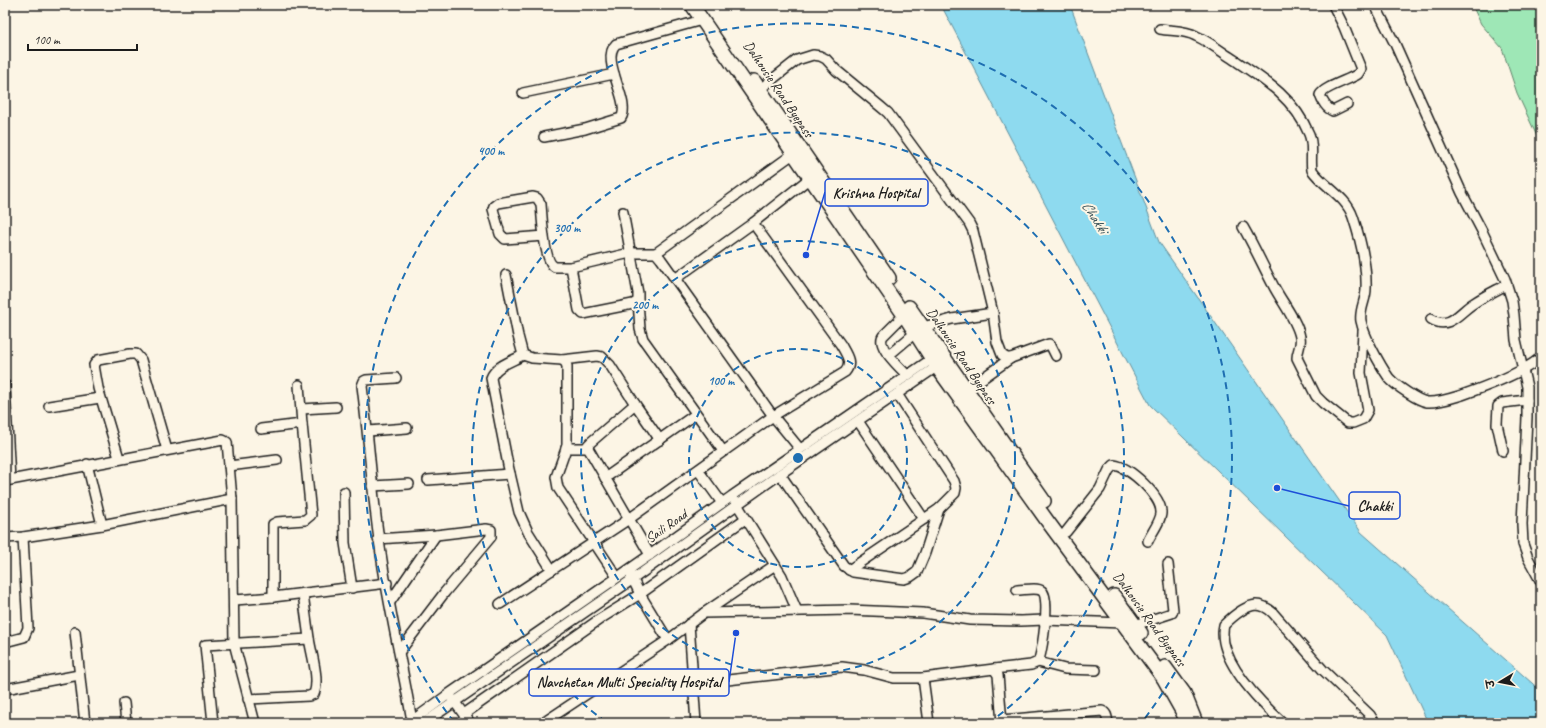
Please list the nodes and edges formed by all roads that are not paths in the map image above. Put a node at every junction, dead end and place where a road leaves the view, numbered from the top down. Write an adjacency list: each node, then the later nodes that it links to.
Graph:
1 (692, 5): 5 (highway)
2 (702, 5): 8 (highway, Dalhousie Road Byepass)
3 (1333, 5): 10 (street)
4 (1375, 5): 23 (street)
5 (702, 20): 7 (street); 12 (highway)
6 (1160, 29): 29 (street)
7 (614, 74): 9 (street); 11 (street)
8 (760, 89): 25 (street); 28 (highway, Dalhousie Road Byepass)
9 (523, 93)
10 (1347, 104)
11 (544, 137)
12 (793, 154): 13 (highway); 19 (street)
13 (810, 178): 15 (street); 26 (highway)
14 (623, 212): 18 (street)
15 (753, 223): 22 (street); 51 (street)
16 (1243, 227): 29 (street)
17 (544, 236): 17 (street); 20 (street)
18 (630, 253): 19 (street); 20 (street); 24 (street)
19 (656, 253): 22 (street)
20 (571, 267): 24 (street)
21 (506, 275): 30 (street)
22 (675, 279): 51 (street)
23 (1506, 285): 27 (street); 37 (street)
24 (638, 301): 50 (street)
25 (993, 313): 28 (street); 34 (street)
26 (904, 315): 28 (highway); 31 (street)
27 (1431, 320)
28 (919, 330): 31 (street); 36 (highway, Dalhousie Road Byepass)
29 (1364, 330): 37 (street)
30 (523, 355): 35 (street); 69 (street)
31 (889, 355): 38 (street)
32 (1056, 356): 34 (street)
33 (1541, 357): 37 (street)
34 (1011, 358): 42 (street)
35 (562, 360): 46 (street); 58 (street)
36 (939, 360): 38 (street, Saili Road); 42 (highway, Dalhousie Road Byepass); 43 (street); 115 (highway)
37 (1523, 368): 45 (street)
38 (907, 375): 61 (street, Saili Road)
39 (396, 378): 56 (street)
40 (5, 385): 72 (street)
41 (299, 385): 49 (street)
42 (966, 390): 86 (highway, Dalhousie Road Byepass)
43 (897, 394): 52 (street); 81 (street)
44 (100, 398): 47 (street); 60 (street); 64 (street)
45 (1527, 400): 63 (street); 101 (street)
46 (635, 404): 57 (street); 59 (street)
47 (50, 406)
48 (336, 408): 49 (street)
49 (301, 409): 53 (street)
50 (696, 414): 57 (street); 62 (street)
51 (774, 416): 61 (street); 62 (street)
52 (858, 421): 70 (street); 84 (street)
53 (302, 424): 55 (street); 107 (street)
54 (407, 428): 56 (street)
55 (261, 429)
56 (368, 431): 75 (street)
57 (660, 440): 71 (street)
58 (566, 448): 59 (street); 92 (street)
59 (588, 448): 71 (street)
60 (167, 450): 64 (street); 67 (street)
61 (800, 450): 77 (street, Saili Road)
62 (723, 451): 68 (street)
63 (1503, 451)
64 (119, 458): 66 (street)
65 (277, 460): 67 (street)
66 (88, 464): 72 (street); 85 (street)
67 (229, 466): 78 (street)
68 (698, 470): 79 (street); 82 (street)
69 (510, 474): 73 (street); 96 (street)
70 (780, 474): 80 (street); 98 (street)
71 (605, 478): 82 (street)
72 (7, 480)
73 (428, 480)
74 (409, 484): 75 (street)
75 (372, 486): 90 (street)
76 (344, 492): 103 (street)
77 (732, 496): 79 (street, Saili Road); 80 (street)
78 (232, 499): 85 (street); 108 (street)
79 (722, 504): 93 (street, Saili Road)
80 (737, 506): 83 (street); 100 (street)
81 (939, 509): 84 (street); 98 (street)
82 (629, 519): 92 (street); 93 (street)
83 (745, 519): 95 (street); 106 (street)
84 (924, 519): 98 (street)
85 (102, 525): 88 (street)
86 (1066, 532): 91 (street); 115 (highway, Dalhousie Road Byepass)
87 (436, 535): 90 (street); 109 (street); 121 (street)
88 (24, 537): 89 (street); 119 (street)
89 (5, 538)
90 (378, 539): 102 (street)
91 (1148, 541)
92 (593, 543): 96 (street); 99 (street)
93 (650, 555): 97 (street, Saili Road)
94 (1168, 564): 115 (street)
95 (775, 565): 111 (street); 112 (street)
96 (552, 570): 110 (street)
97 (627, 570): 99 (street, Saili Road); 100 (street)
98 (848, 570)
99 (617, 578): 129 (street, Saili Road)
100 (633, 579): 106 (street); 129 (street)
101 (1541, 582)
102 (387, 583): 103 (street); 109 (street)
103 (352, 588): 105 (street)
104 (1017, 590): 113 (street)
105 (303, 594): 107 (street); 117 (street)
106 (640, 594): 118 (street); 132 (street)
107 (274, 597): 108 (street)
108 (235, 600): 120 (street)
109 (390, 602): 121 (street)
110 (500, 604)
111 (796, 611): 112 (street); 113 (street)
112 (704, 613): 114 (street)
113 (1045, 620): 115 (street); 122 (street)
114 (689, 624): 118 (street); 127 (street)
115 (1129, 624): 145 (highway); 146 (highway, Dalhousie Road Byepass)
116 (75, 632): 125 (street)
117 (309, 639): 120 (street); 130 (street)
118 (668, 640): 141 (street)
119 (5, 642)
120 (234, 643): 130 (street); 137 (street)
121 (400, 651): 134 (street)
122 (1038, 662): 123 (street); 124 (street)
123 (994, 669): 126 (street); 133 (street)
124 (1096, 670)
125 (79, 675): 128 (street); 135 (street)
126 (923, 678): 127 (street); 143 (street)
127 (693, 684): 142 (street)
128 (5, 689)
129 (452, 698): 132 (street); 134 (street, Saili Road); 139 (street)
130 (248, 700): 138 (street)
131 (124, 703): 136 (street)
132 (464, 714): 140 (street)
133 (1002, 721): 144 (street)
134 (410, 722)
135 (85, 723)
136 (126, 723)
137 (213, 723)
138 (255, 723)
139 (424, 723)
140 (470, 723)
141 (543, 723)
142 (696, 723)
143 (929, 723)
144 (1108, 723)
145 (1187, 723)
146 (1196, 723)
147 (1283, 723): 148 (street)
148 (1371, 723)

